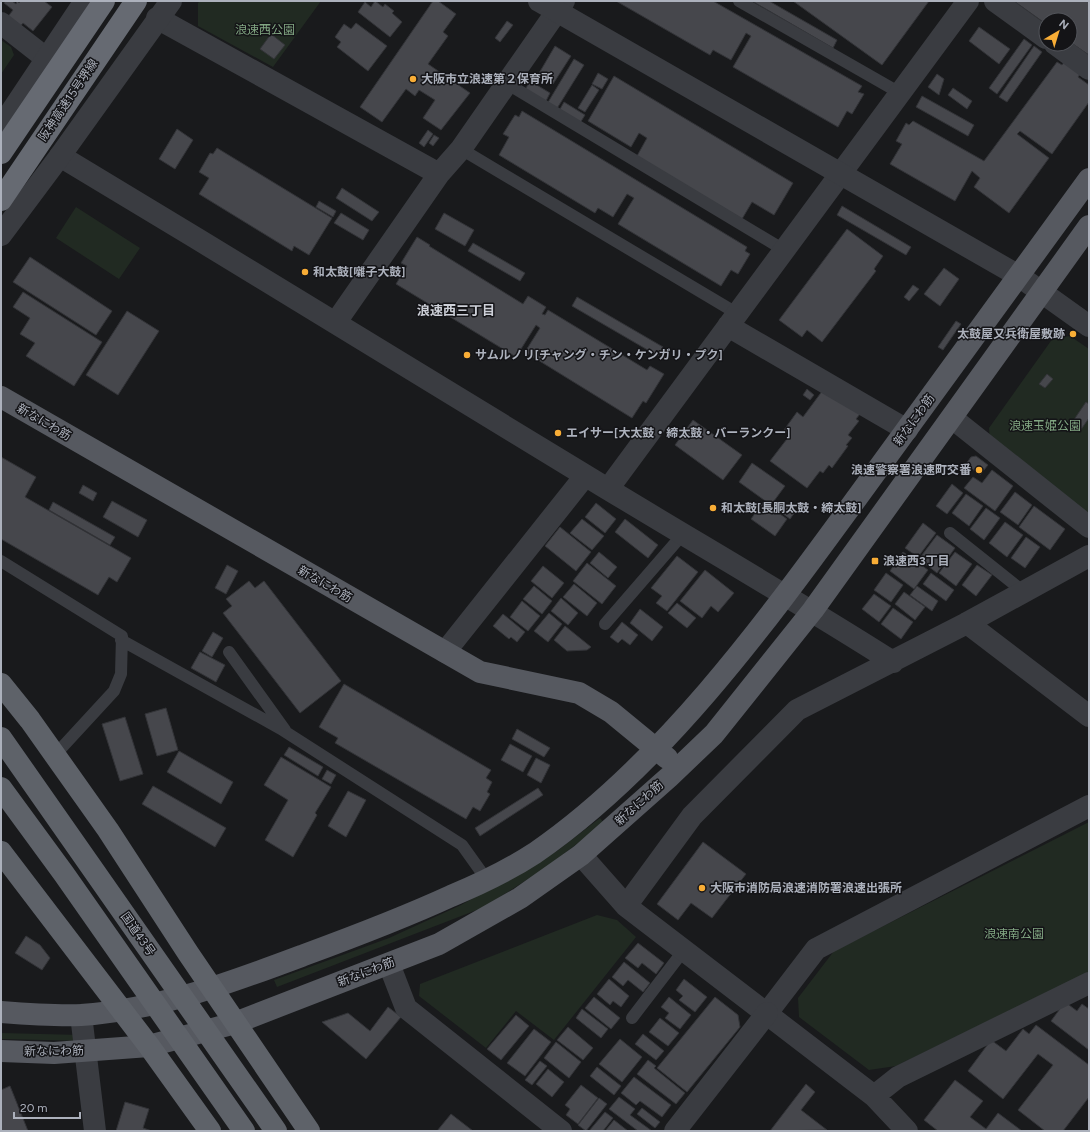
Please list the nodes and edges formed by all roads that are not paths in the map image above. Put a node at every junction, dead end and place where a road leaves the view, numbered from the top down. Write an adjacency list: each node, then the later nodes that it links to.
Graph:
1 (85, 1): 13 (street)
2 (104, 1): 19 (highway)
3 (136, 1): 24 (highway, 阪神高速15号堺線)
4 (171, 1): 9 (street)
5 (739, 1): 16 (lane)
6 (968, 1): 16 (street)
7 (995, 1): 11 (street)
8 (553, 4): 15 (street); 22 (street)
9 (158, 18): 20 (street); 21 (street)
10 (1, 23): 13 (street)
11 (1038, 32)
12 (1066, 52): 14 (street)
13 (47, 59): 17 (street)
14 (1089, 69)
15 (506, 83): 18 (street); 27 (lane)
16 (900, 93): 22 (street)
17 (1, 127)
18 (461, 149): 21 (street); 30 (lane)
19 (1, 153)
20 (60, 156): 26 (street); 31 (street)
21 (439, 174): 31 (street)
22 (841, 174): 27 (street); 28 (street)
23 (1089, 179): 28 (main road, 新なにわ筋)
24 (1, 200)
25 (1089, 226): 29 (main road, 新なにわ筋)
26 (1, 235)
27 (784, 250): 30 (street)
28 (1019, 276): 29 (street); 35 (main road, 新なにわ筋)
29 (1040, 292): 32 (street); 34 (main road, 新なにわ筋)
30 (733, 320): 35 (street); 37 (street)
31 (336, 322): 36 (street)
32 (1089, 326)
33 (1, 397): 50 (main road, 新なにわ筋)
34 (952, 418): 38 (street); 45 (main road, 新なにわ筋)
35 (907, 430): 44 (main road, 新なにわ筋)
36 (585, 476): 37 (street); 50 (street)
37 (608, 489): 40 (street)
38 (1089, 527)
39 (950, 533): 43 (lane)
40 (683, 534): 44 (street); 47 (lane)
41 (1089, 556): 43 (street)
42 (1, 560): 48 (lane)
43 (1024, 592): 46 (street)
44 (786, 596): 45 (street); 56 (main road, 新なにわ筋)
45 (813, 610): 51 (street); 58 (main road, 新なにわ筋)
46 (967, 623): 51 (street); 53 (street)
47 (605, 624)
48 (122, 640): 54 (lane); 57 (lane)
49 (230, 652): 54 (lane)
50 (446, 652): 56 (main road, 新なにわ筋)
51 (893, 662): 64 (street)
52 (1, 684): 57 (highway)
53 (1089, 716)
54 (288, 734): 63 (lane)
55 (1, 738): 82 (highway, 国道43号)
56 (656, 749): 58 (main road, 新なにわ筋); 63 (main road, 新なにわ筋)
57 (55, 755): 68 (highway)
58 (679, 768): 62 (main road, 新なにわ筋)
59 (1, 788): 81 (highway)
60 (1089, 806): 71 (street)
61 (1, 852): 69 (highway)
62 (581, 855): 64 (street); 66 (main road, 新なにわ筋)
63 (487, 880): 68 (main road, 新なにわ筋)
64 (626, 906): 65 (street)
65 (684, 950): 71 (street); 73 (lane)
66 (389, 964): 74 (main road, 新なにわ筋); 84 (street)
67 (1089, 983): 78 (street)
68 (206, 991): 69 (main road, 新なにわ筋); 74 (highway)
69 (130, 1008): 72 (main road, 新なにわ筋); 75 (highway)
70 (1, 1012): 72 (main road, 新なにわ筋)
71 (766, 1013): 78 (street); 85 (street)
72 (80, 1015): 77 (street)
73 (632, 1018)
74 (229, 1024): 75 (main road, 新なにわ筋); 83 (highway)
75 (157, 1044): 77 (main road, 新なにわ筋); 80 (highway)
76 (1, 1051): 77 (main road, 新なにわ筋)
77 (86, 1051): 79 (street)
78 (874, 1096): 86 (street)
79 (94, 1131)
80 (210, 1131)
81 (244, 1131)
82 (276, 1131)
83 (309, 1131)
84 (561, 1131)
85 (675, 1131)
86 (908, 1131)

